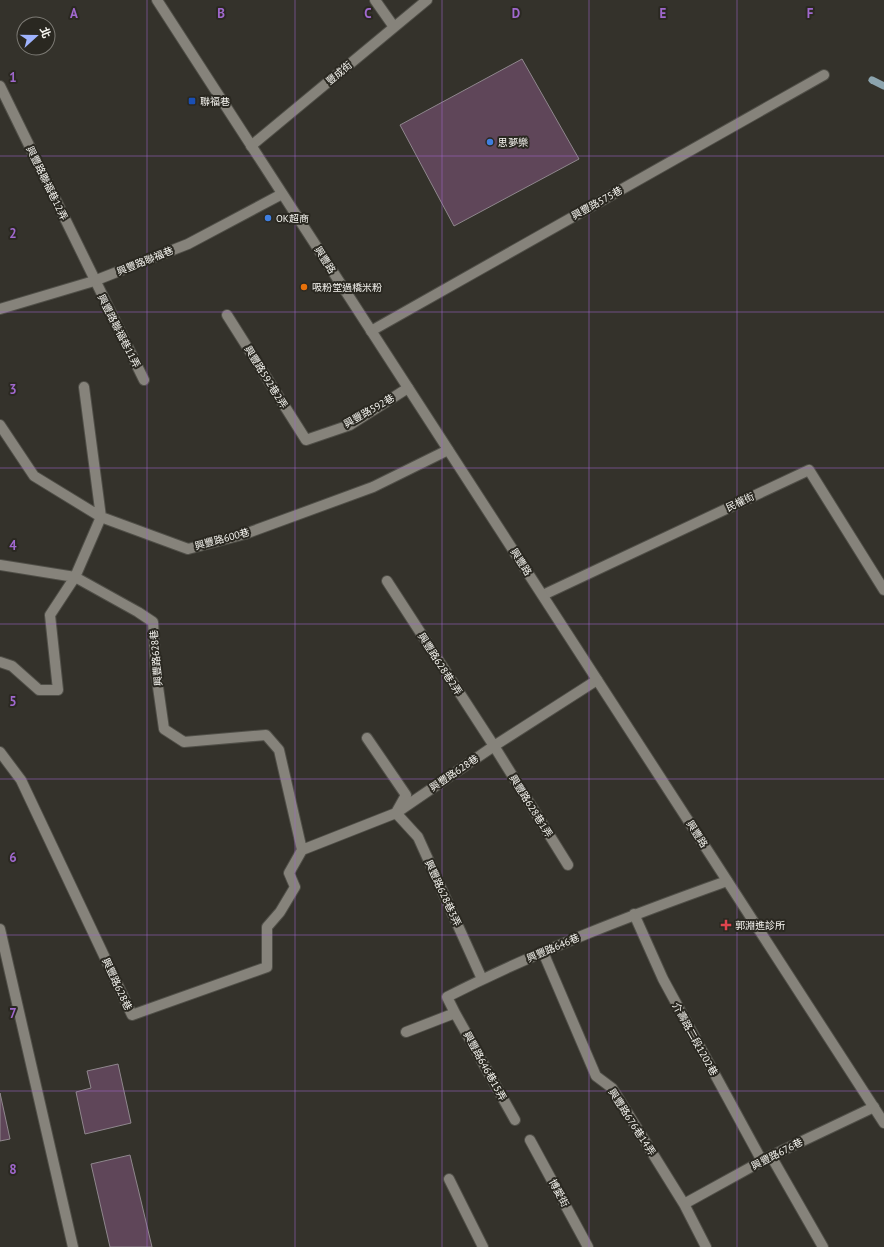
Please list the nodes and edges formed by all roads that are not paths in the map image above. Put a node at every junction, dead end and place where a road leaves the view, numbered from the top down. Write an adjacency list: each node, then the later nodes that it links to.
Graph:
1 (157, 0): 7 (street, 興豐路)
2 (375, 0): 4 (street)
3 (427, 0): 4 (street, 豐成街)
4 (394, 27): 7 (street, 豐成街)
5 (824, 74): 12 (street, 興豐路575巷)
6 (0, 86): 9 (street, 興豐路聯福巷12弄)
7 (251, 146): 8 (street, 興豐路)
8 (282, 194): 9 (street, 興豐路聯福巷); 12 (street, 興豐路)
9 (94, 281): 10 (street, 興豐路聯福巷); 13 (street, 興豐路聯福巷11弄)
10 (0, 309)
11 (227, 315): 17 (street, 興豐路592巷2弄)
12 (371, 330): 15 (street, 興豐路)
13 (144, 380)
14 (84, 387): 19 (street)
15 (408, 388): 17 (street, 興豐路592巷); 18 (street, 興豐路)
16 (0, 425): 19 (street, 興豐路600巷)
17 (306, 440)
18 (448, 450): 19 (street, 興豐路600巷); 24 (street, 興豐路)
19 (101, 517): 21 (street)
20 (0, 565): 21 (street)
21 (74, 577): 25 (street); 31 (street, 興豐路628巷)
22 (386, 581): 28 (street, 興豐路628巷2弄)
23 (884, 590): 24 (street, 民權街)
24 (542, 595): 26 (street, 興豐路)
25 (0, 662)
26 (597, 680): 28 (street, 興豐路628巷); 33 (street, 興豐路)
27 (366, 738): 30 (street)
28 (494, 746): 30 (street, 興豐路628巷); 32 (street, 興豐路628巷1弄)
29 (0, 752): 31 (street, 興豐路628巷)
30 (396, 813): 31 (street, 興豐路628巷); 37 (street, 興豐路628巷3弄)
31 (302, 850)
32 (568, 865)
33 (728, 881): 34 (street, 興豐路646巷); 40 (street, 興豐路)
34 (634, 914): 36 (street, 興豐路646巷); 45 (street, 介壽路二段1202巷)
35 (0, 929): 48 (street)
36 (543, 952): 37 (street, 興豐路646巷); 47 (street, 興豐路676巷14弄)
37 (482, 979): 38 (street, 興豐路646巷)
38 (455, 1012): 39 (street); 41 (street, 興豐路646巷15弄)
39 (406, 1032)
40 (874, 1107): 42 (street, 興豐路); 44 (street, 興豐路676巷)
41 (515, 1120)
42 (884, 1123)
43 (530, 1140): 50 (street, 博愛街)
44 (771, 1156): 45 (street, 興豐路676巷); 52 (street)
45 (762, 1161): 47 (street, 興豐路676巷)
46 (449, 1179): 49 (street)
47 (684, 1204): 51 (street, 興豐路676巷14弄)
48 (73, 1247)
49 (483, 1247)
50 (588, 1247)
51 (706, 1247)
52 (823, 1247)

